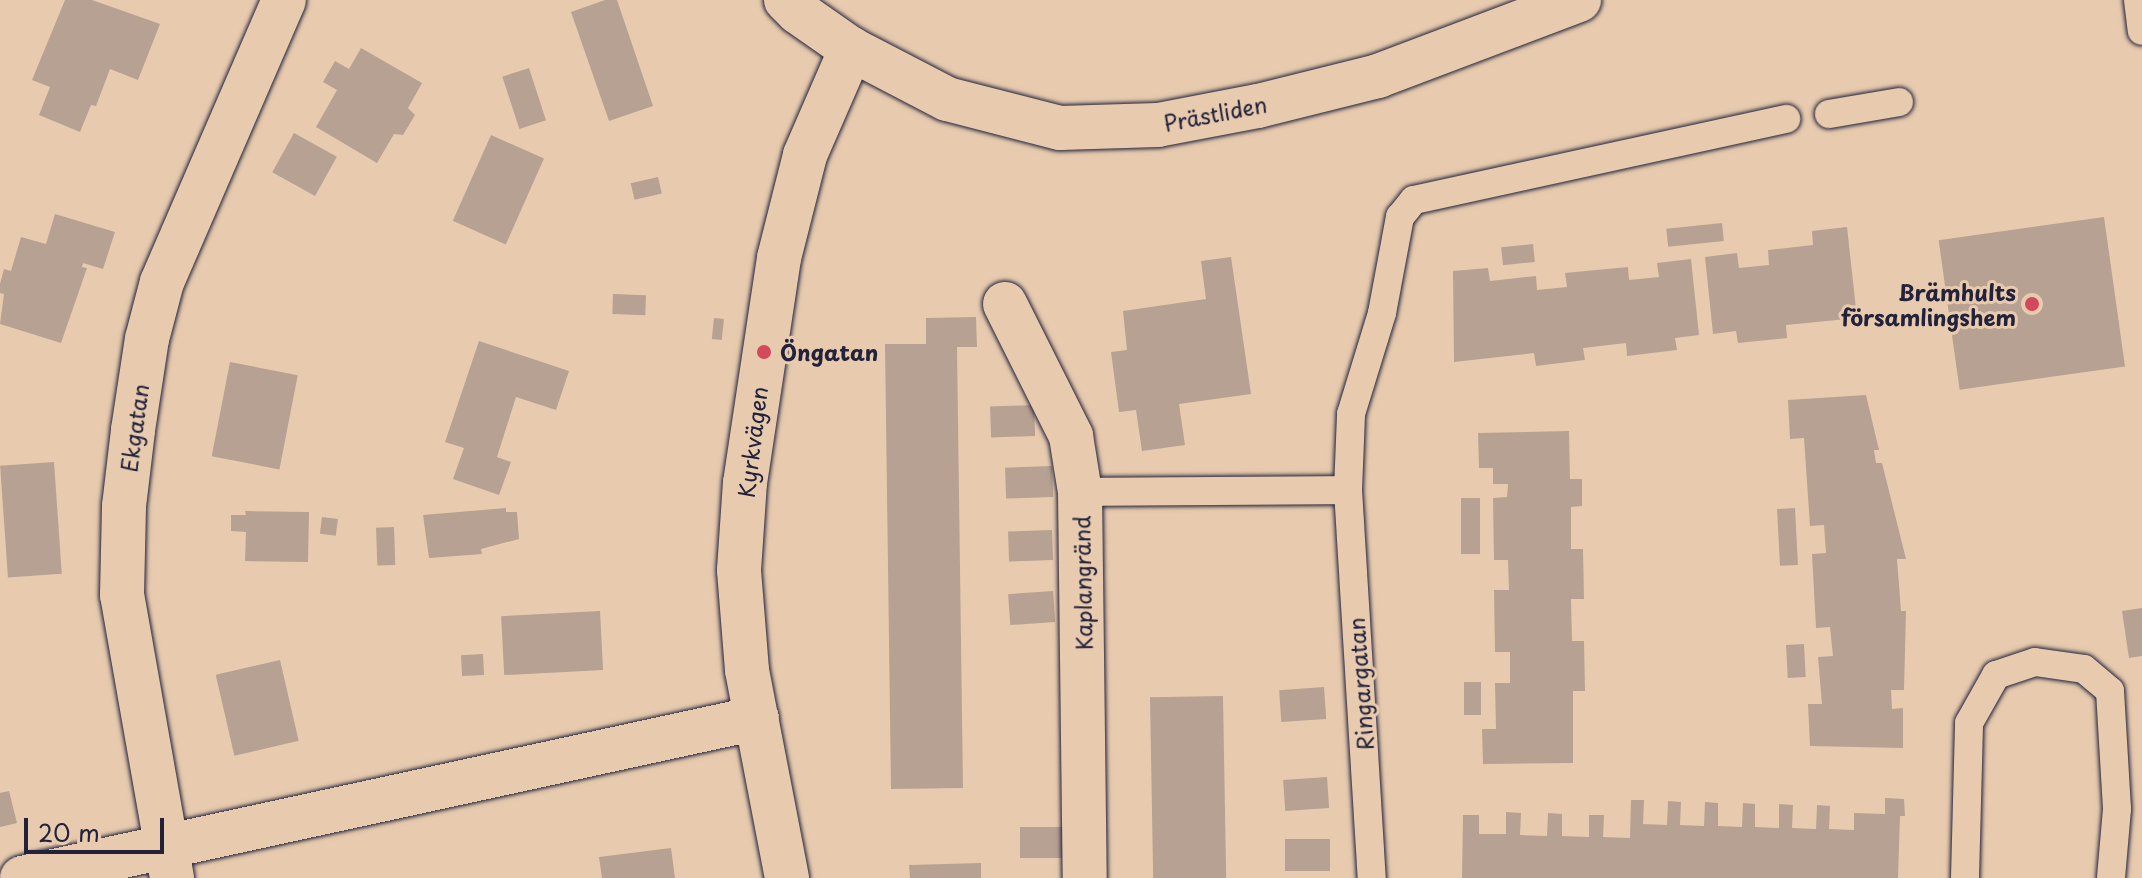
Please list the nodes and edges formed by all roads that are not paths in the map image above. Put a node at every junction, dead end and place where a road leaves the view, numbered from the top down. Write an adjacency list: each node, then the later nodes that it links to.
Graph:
1 (284, 0): 14 (street, Ekgatan)
2 (786, 0): 6 (street)
3 (1579, 0): 6 (street, Prästliden)
4 (2138, 0): 5 (lane)
5 (2142, 31)
6 (851, 49): 13 (street, Kyrkvägen)
7 (1899, 102): 8 (lane)
8 (1829, 114)
9 (1786, 119): 11 (lane, Ringargatan)
10 (1005, 304): 12 (street, Kaplangränd)
11 (1348, 490): 12 (lane); 18 (lane, Ringargatan)
12 (1080, 492): 17 (street, Kaplangränd)
13 (757, 718): 14 (street); 16 (street, Kyrkvägen)
14 (169, 863): 15 (street)
15 (22, 878)
16 (787, 878)
17 (1085, 878)
18 (1372, 878)
19 (1965, 878): 20 (lane)
20 (2111, 878)

